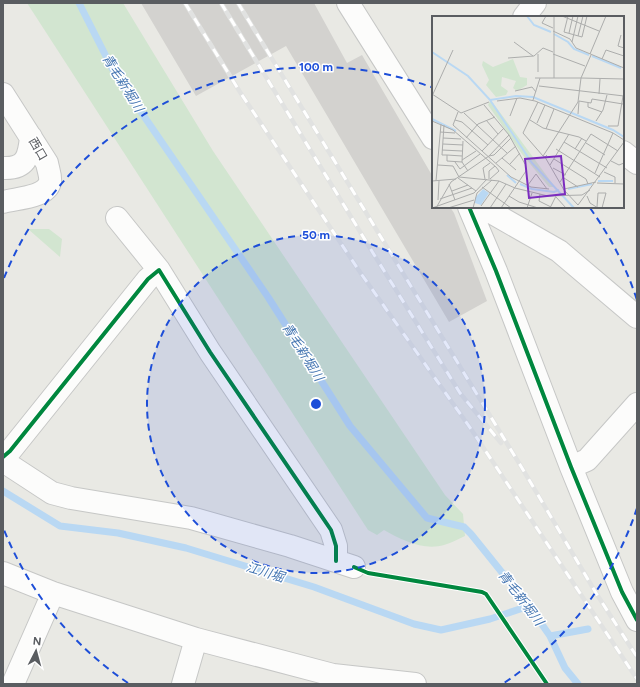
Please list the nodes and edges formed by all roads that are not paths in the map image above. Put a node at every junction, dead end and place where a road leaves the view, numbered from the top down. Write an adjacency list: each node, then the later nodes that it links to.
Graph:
1 (348, 3): 5 (street)
2 (536, 3): 3 (street)
3 (525, 16)
4 (3, 94): 6 (street, 西口)
5 (432, 135)
6 (31, 136): 9 (street); 10 (street, 西口)
7 (624, 153): 8 (street)
8 (637, 163)
9 (3, 168)
10 (3, 202)
11 (469, 208): 18 (street)
12 (482, 208): 15 (street)
13 (117, 218): 14 (street)
14 (159, 270): 17 (street); 17 (street)
15 (637, 317)
16 (637, 404): 18 (street)
17 (3, 459)
18 (571, 467): 20 (street)
19 (3, 573): 21 (street)
20 (630, 591): 22 (street)
21 (53, 593): 23 (street); 24 (street)
22 (637, 620)
23 (196, 639): 25 (street); 26 (street)
24 (13, 684)
25 (183, 684)
26 (415, 684)

